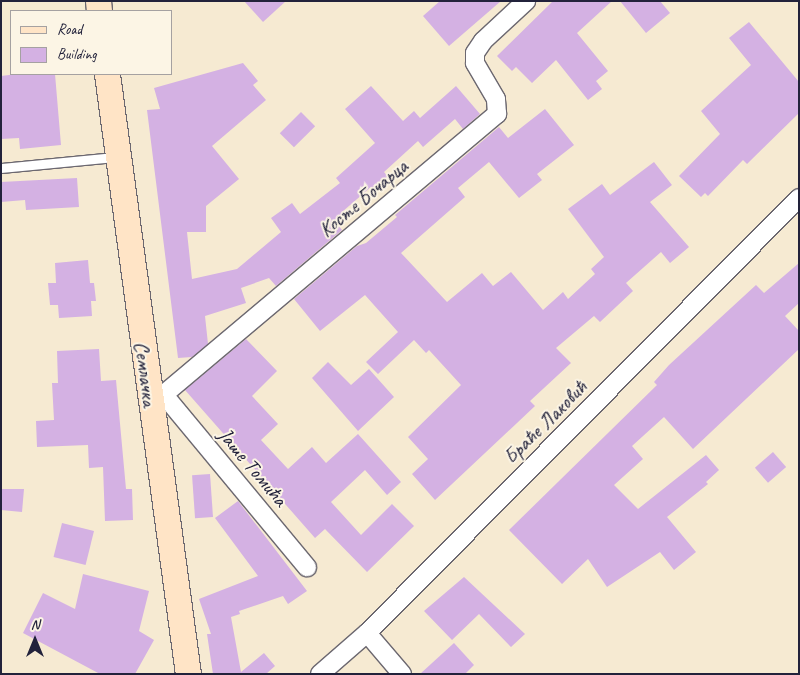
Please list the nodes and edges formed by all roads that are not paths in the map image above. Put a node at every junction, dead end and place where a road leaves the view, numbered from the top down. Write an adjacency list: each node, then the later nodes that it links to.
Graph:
1 (526, 1): 6 (street, Косте Бочарца)
2 (107, 75): 3 (main road, Семлачка)
3 (116, 157): 4 (lane); 6 (main road, Семлачка)
4 (1, 168)
5 (799, 198): 8 (street, Браће Лаковић)
6 (157, 401): 7 (street, Јаше Томића); 9 (main road, Семлачка)
7 (307, 567)
8 (367, 633): 10 (street, Браће Лаковић); 11 (street)
9 (188, 674)
10 (320, 674)
11 (402, 674)

